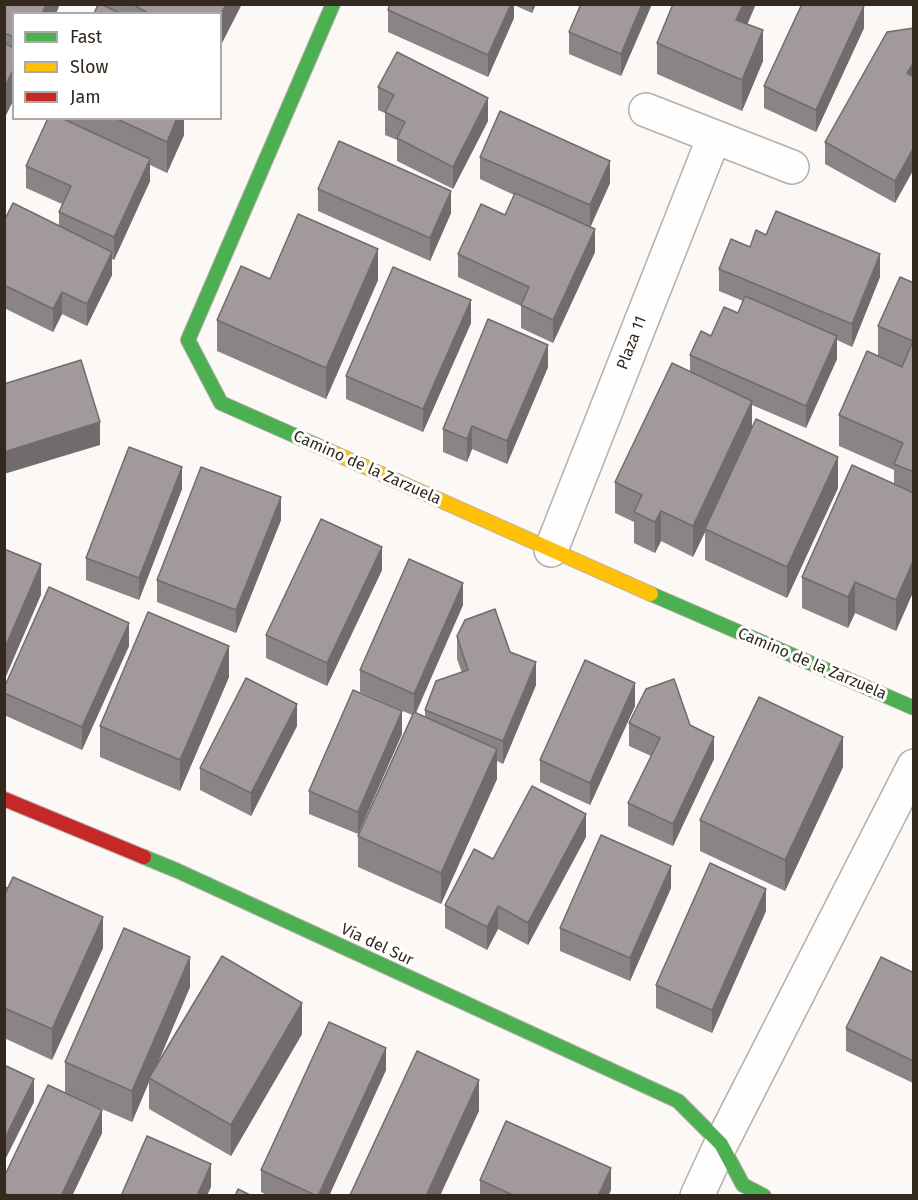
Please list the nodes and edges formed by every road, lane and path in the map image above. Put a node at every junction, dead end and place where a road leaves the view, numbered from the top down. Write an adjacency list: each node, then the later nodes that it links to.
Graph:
1 (333, 4): 5 (street, Camino de la Zarzuela)
2 (646, 110): 3 (street)
3 (714, 137): 4 (street); 5 (street, Plaza 11)
4 (792, 167)
5 (551, 550): 6 (street, Camino de la Zarzuela)
6 (914, 708)
7 (914, 766): 9 (street)
8 (4, 799): 9 (street, Vía del Sur)
9 (721, 1144): 10 (street); 11 (street, Vía del Sur)
10 (697, 1196)
11 (764, 1196)

